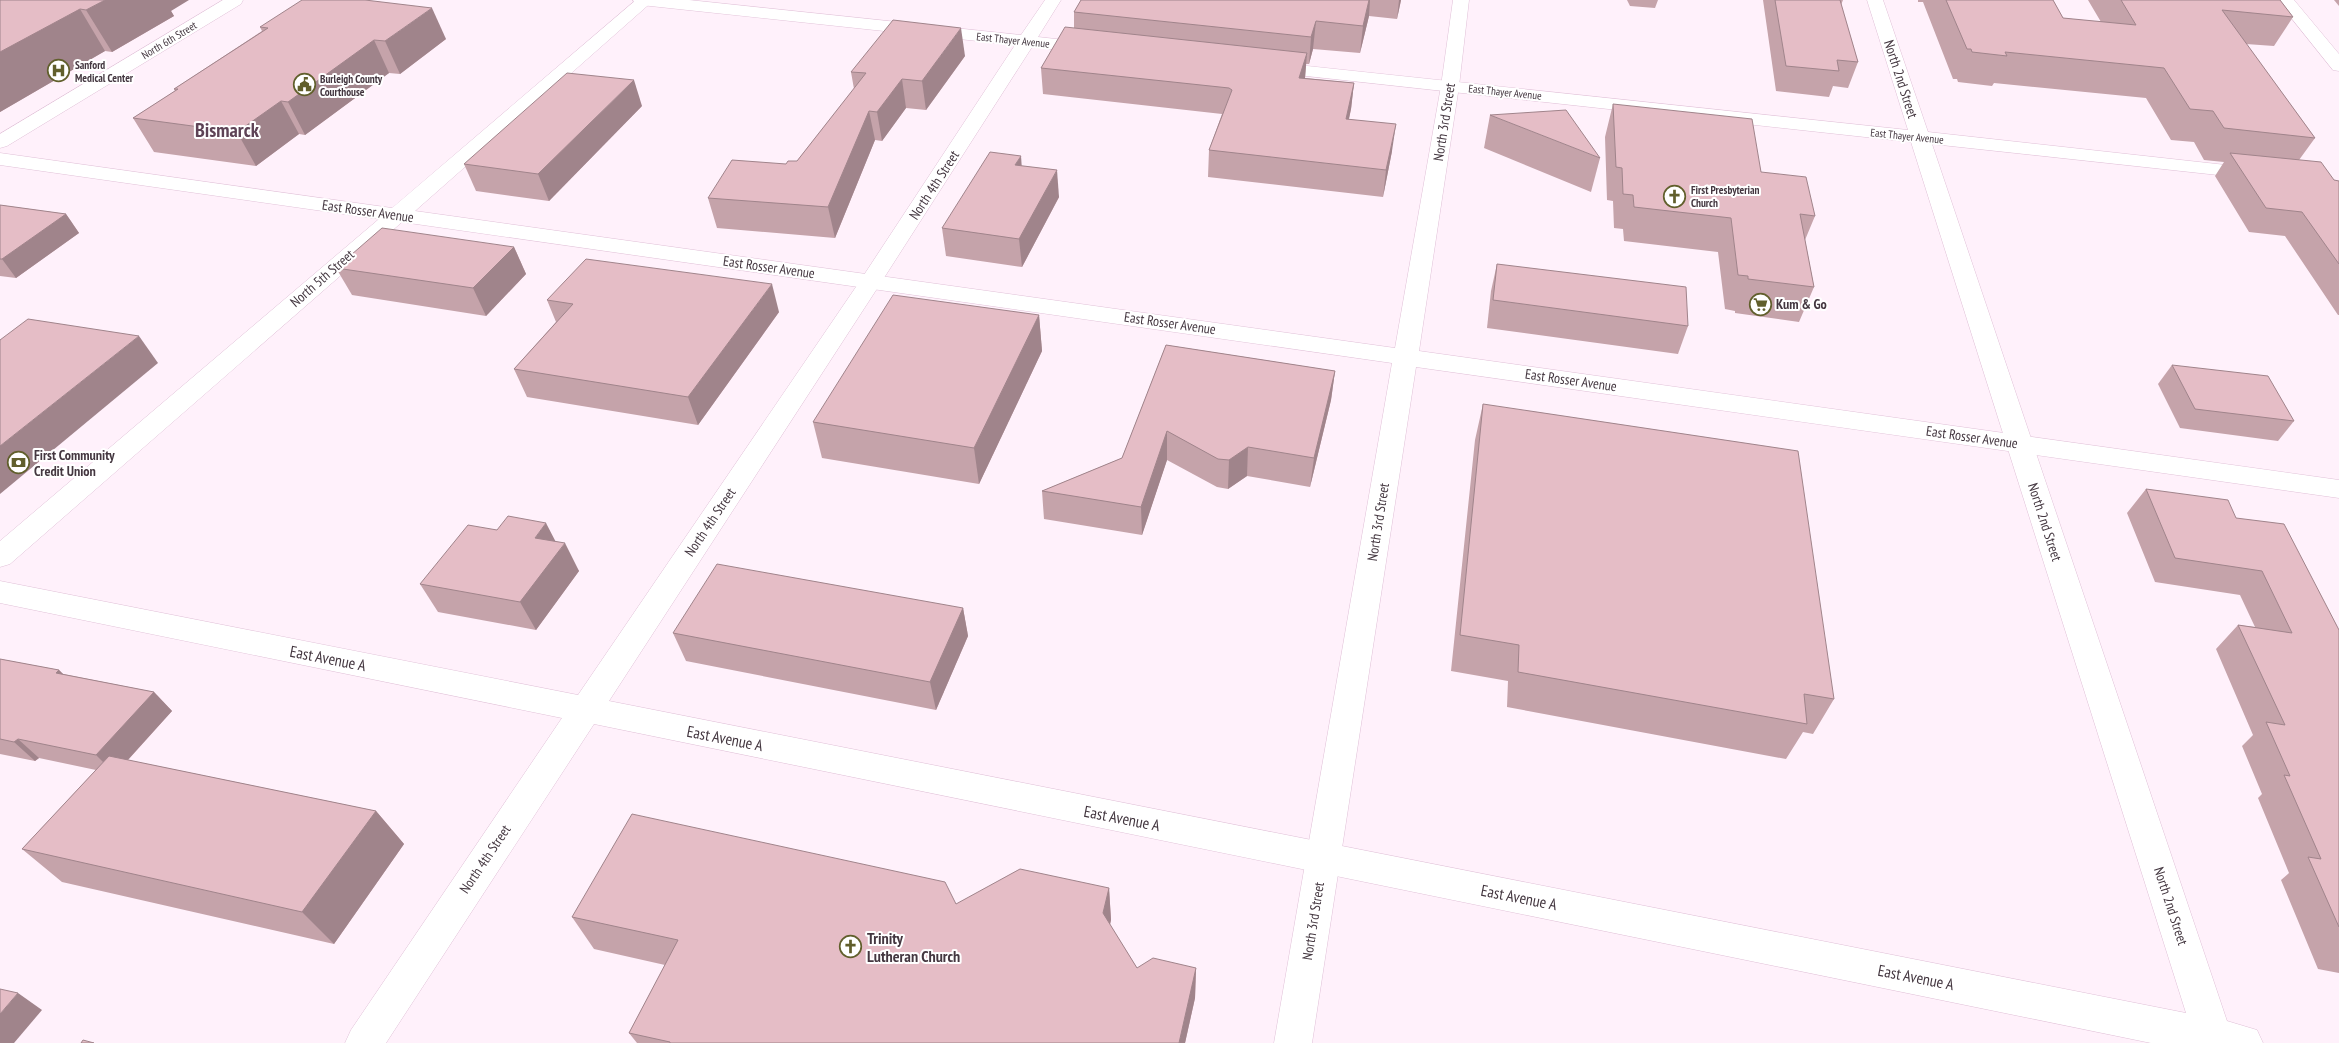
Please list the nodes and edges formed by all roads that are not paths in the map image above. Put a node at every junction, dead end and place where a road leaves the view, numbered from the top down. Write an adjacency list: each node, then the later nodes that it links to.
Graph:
1 (235, 0): 14 (street, North 6th Street)
2 (641, 0): 3 (street, East Thayer Avenue)
3 (645, 0): 8 (street, East Thayer Avenue); 17 (street, North 5th Street)
4 (1053, 0): 8 (street, North 4th Street)
5 (1461, 0): 12 (street, North 3rd Street)
6 (1875, 0): 13 (street, North 2nd Street)
7 (2285, 0): 11 (street)
8 (1028, 42): 9 (street, East Thayer Avenue); 18 (street, North 4th Street)
9 (1106, 50)
10 (1253, 65): 12 (street, East Thayer Avenue)
11 (2339, 66)
12 (1450, 86): 13 (street, East Thayer Avenue); 19 (street, North 3rd Street)
13 (1920, 137): 16 (street, East Thayer Avenue); 20 (street, North 2nd Street)
14 (0, 142)
15 (0, 159): 17 (street, East Rosser Avenue)
16 (2271, 175)
17 (396, 215): 18 (street, East Rosser Avenue); 22 (street, North 5th Street)
18 (871, 281): 19 (street, East Rosser Avenue); 24 (street, North 4th Street)
19 (1404, 356): 20 (street, East Rosser Avenue); 25 (street, North 3rd Street)
20 (2020, 444): 21 (street, East Rosser Avenue); 26 (street, North 2nd Street)
21 (2339, 489)
22 (0, 558)
23 (0, 592): 24 (street, East Avenue A)
24 (584, 710): 25 (street, East Avenue A); 27 (street, North 4th Street)
25 (1323, 858): 26 (street, East Avenue A); 28 (street, North 3rd Street)
26 (2224, 1041)
27 (364, 1043)
28 (1294, 1043)

